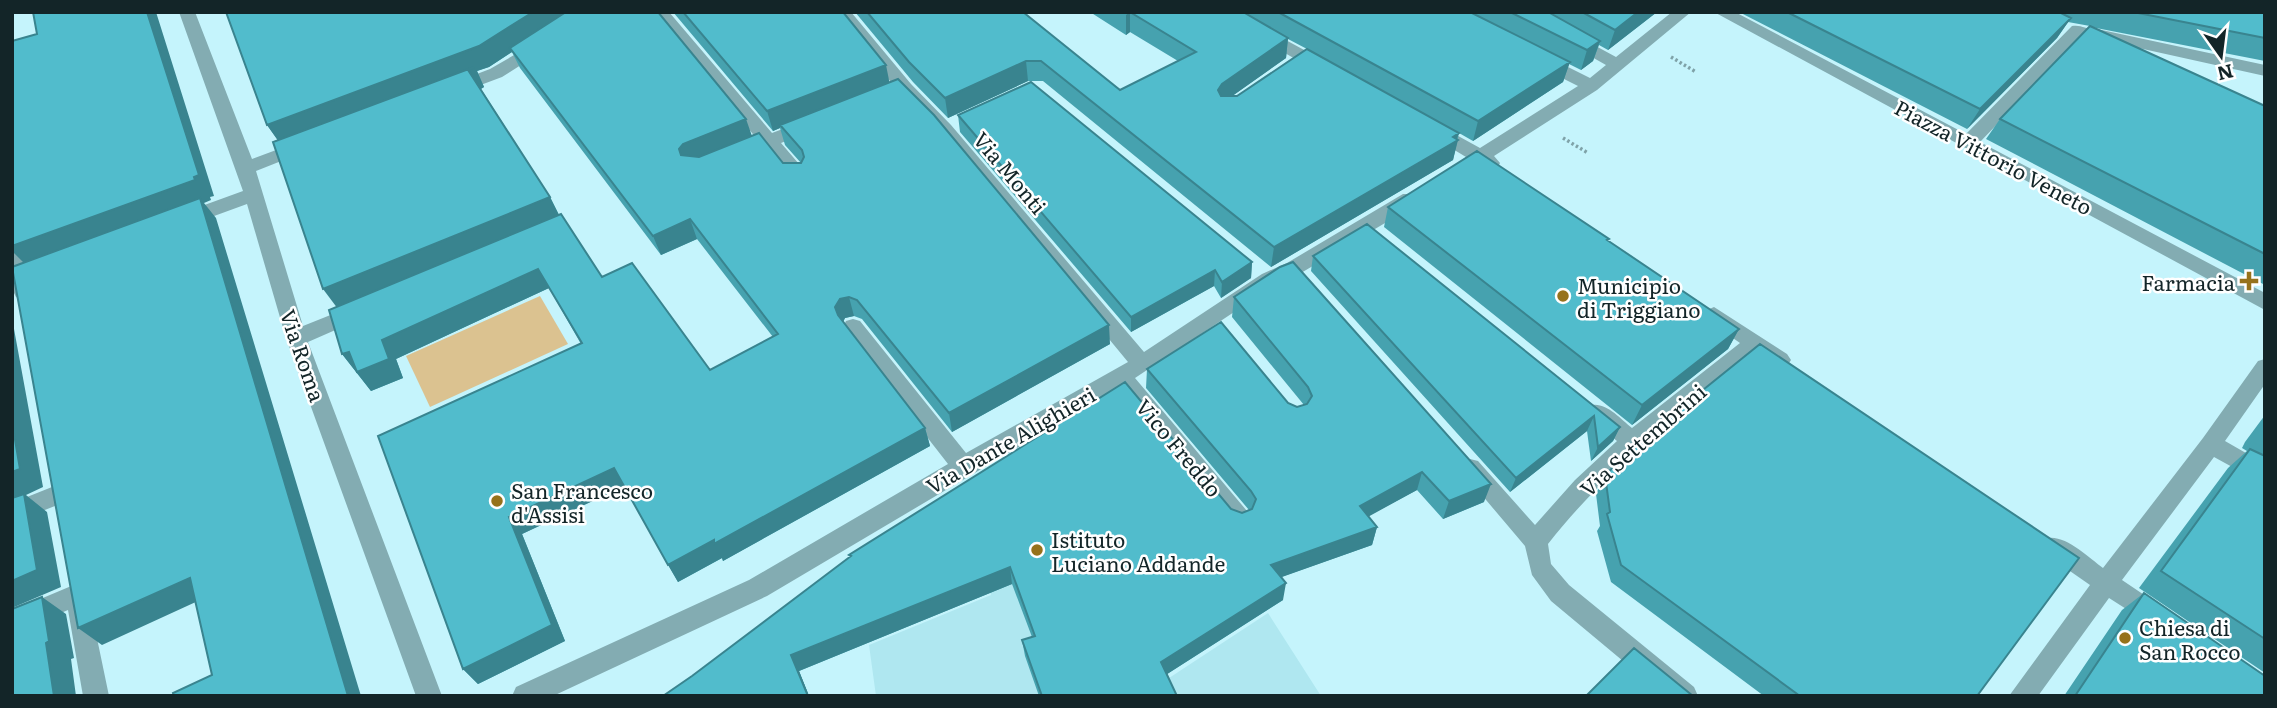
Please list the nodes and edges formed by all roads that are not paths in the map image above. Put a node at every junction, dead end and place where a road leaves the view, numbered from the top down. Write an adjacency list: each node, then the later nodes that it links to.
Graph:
1 (187, 12): 26 (street, Via Roma)
2 (660, 12): 22 (street)
3 (842, 12): 46 (street, Via Monti)
4 (1221, 12): 11 (street)
5 (1520, 12): 13 (street)
6 (1683, 12): 13 (street)
7 (1722, 12): 23 (street, Piazza Vittorio Veneto)
8 (2078, 30): 12 (street); 14 (street); 23 (street)
9 (560, 32): 18 (street)
10 (1522, 51): 17 (street)
11 (1305, 57): 15 (street); 16 (street)
12 (2140, 61)
13 (1618, 65): 17 (street)
14 (2265, 71)
15 (1283, 72)
16 (1340, 77)
17 (1591, 86): 24 (street)
18 (434, 97)
19 (831, 117): 22 (street)
20 (1423, 124): 24 (street)
21 (321, 139): 26 (street)
22 (769, 141): 25 (street); 28 (street)
23 (1969, 142): 37 (street, Piazza Vittorio Veneto)
24 (1481, 157): 27 (street); 30 (street, Via Dante Alighieri)
25 (722, 160)
26 (246, 168): 29 (street, Via Roma)
27 (1504, 172)
28 (798, 176)
29 (254, 194): 31 (street); 44 (street, Via Roma)
30 (1365, 226): 32 (street); 34 (street, Via Dante Alighieri)
31 (163, 228)
32 (1387, 244)
33 (12, 246): 35 (street)
34 (1294, 268): 36 (street); 41 (street, Via Dante Alighieri)
35 (22, 280): 40 (street)
36 (1312, 289)
37 (2265, 302)
38 (1698, 304): 45 (street)
39 (372, 306): 44 (street)
40 (25, 308)
41 (1213, 315): 43 (street); 46 (street, Via Dante Alighieri)
42 (853, 327): 54 (street)
43 (1230, 335)
44 (296, 338): 69 (street, Via Roma)
45 (1755, 343): 48 (street); 51 (street, Via Settembrini)
46 (1142, 363): 49 (street, Via Dante Alighieri)
47 (2265, 367): 52 (street)
48 (1800, 374)
49 (1120, 375): 54 (street, Via Dante Alighieri); 59 (street, Vico Freddo)
50 (1579, 398): 51 (street)
51 (1633, 442): 62 (street, Via Settembrini)
52 (2211, 444): 56 (street); 64 (street)
53 (1455, 451): 62 (street)
54 (962, 466): 70 (street, Via Dante Alighieri)
55 (52, 468): 57 (street)
56 (2265, 476)
57 (57, 495): 58 (street); 60 (street)
58 (12, 513)
59 (1239, 518)
60 (62, 520)
61 (2038, 537): 64 (street)
62 (1536, 542): 71 (street)
63 (72, 570): 65 (street)
64 (2106, 583): 67 (street); 72 (street)
65 (76, 595): 66 (street); 68 (street)
66 (12, 623)
67 (2174, 629)
68 (96, 696)
69 (429, 696)
70 (525, 696)
71 (1685, 696)
72 (2022, 696)

